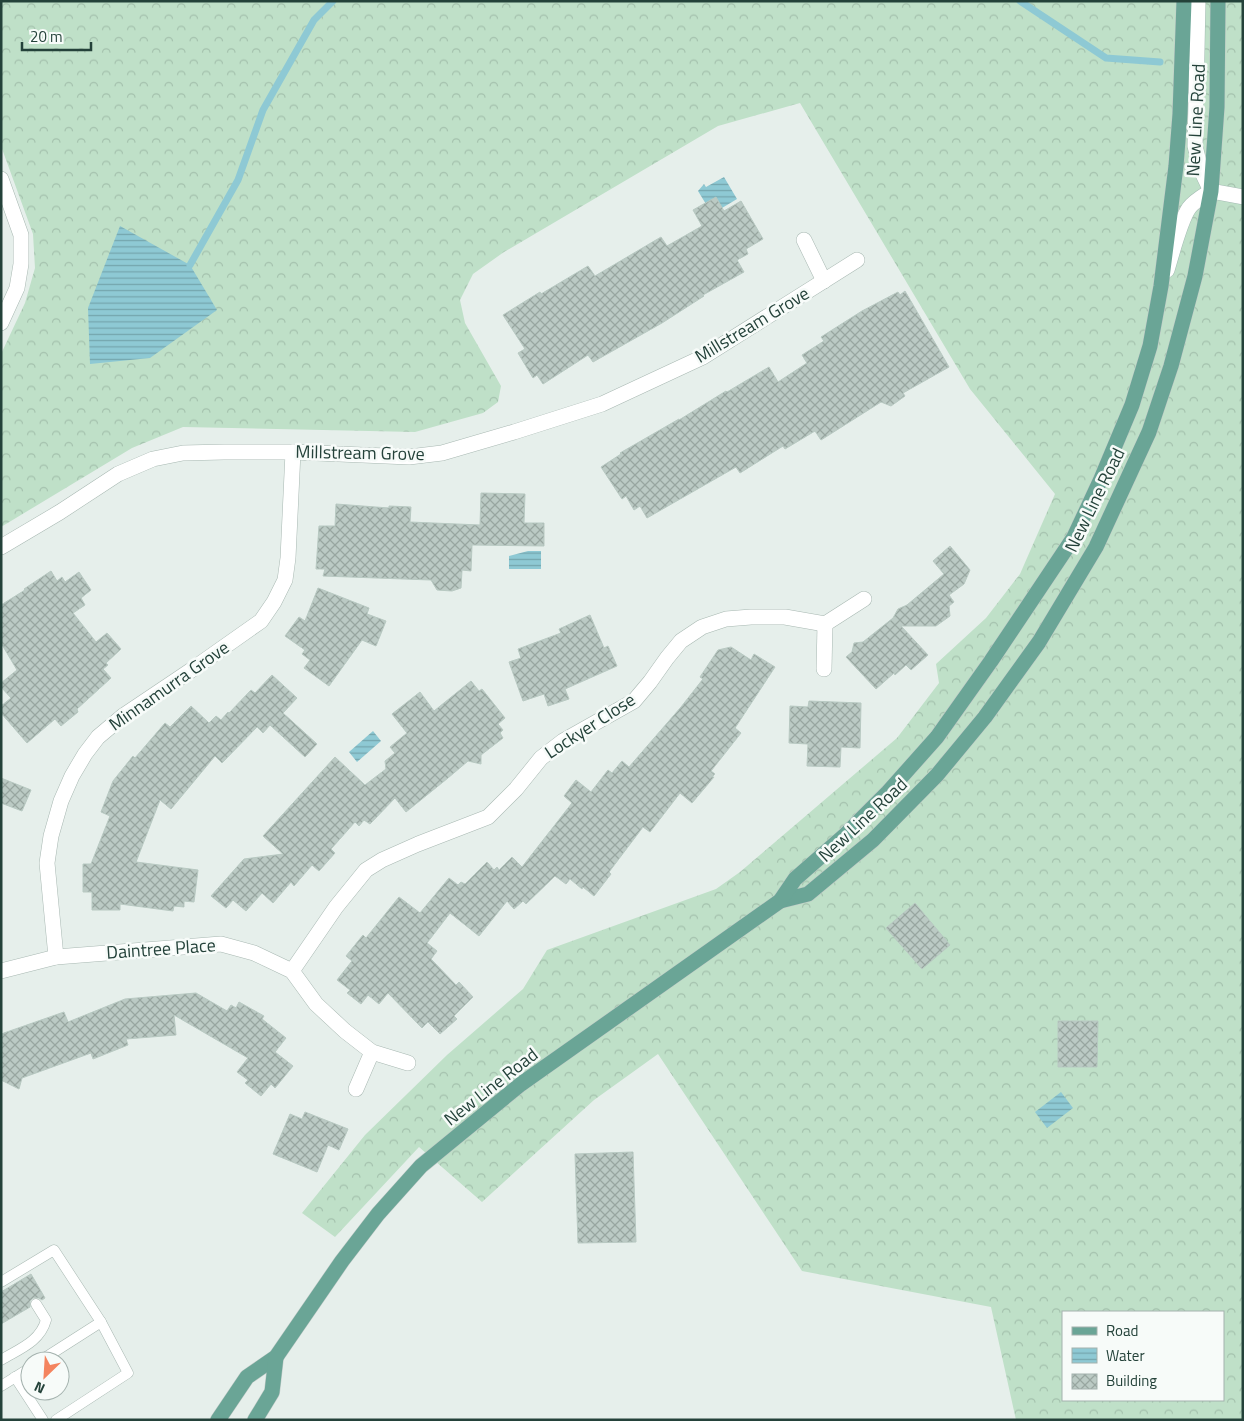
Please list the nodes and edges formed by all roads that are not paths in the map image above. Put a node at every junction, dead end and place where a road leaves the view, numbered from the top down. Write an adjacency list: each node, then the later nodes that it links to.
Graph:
1 (1184, 1): 10 (main road, New Line Road)
2 (1198, 1): 5 (street)
3 (1218, 1): 5 (main road, New Line Road)
4 (1, 179): 11 (street)
5 (1211, 191): 6 (street); 10 (street); 17 (main road, New Line Road)
6 (1243, 198)
7 (804, 240): 9 (street, Millstream Grove)
8 (857, 260): 9 (street, Millstream Grove)
9 (824, 281): 12 (street, Millstream Grove)
10 (1161, 286): 17 (main road, New Line Road)
11 (1, 323)
12 (293, 452): 13 (street, Millstream Grove); 18 (street, Minnamurra Grove)
13 (1, 547)
14 (864, 599): 15 (street)
15 (825, 624): 16 (street); 20 (street, Lockyer Close)
16 (824, 669)
17 (780, 901): 28 (main road, New Line Road)
18 (56, 956): 19 (street, Daintree Place); 20 (street, Daintree Place)
19 (1, 971)
20 (292, 971): 21 (street, Daintree Place)
21 (372, 1052): 22 (street, Daintree Place); 23 (street)
22 (408, 1063)
23 (356, 1089)
24 (1, 1282): 26 (lane)
25 (36, 1304): 29 (lane)
26 (101, 1322): 27 (lane); 34 (lane)
27 (56, 1351)
28 (276, 1357): 35 (main road, New Line Road); 36 (main road, New Line Road)
29 (1, 1360)
30 (20, 1374): 31 (lane)
31 (15, 1377): 32 (lane); 33 (lane)
32 (1, 1386)
33 (43, 1420)
34 (56, 1420)
35 (218, 1420)
36 (255, 1420)

